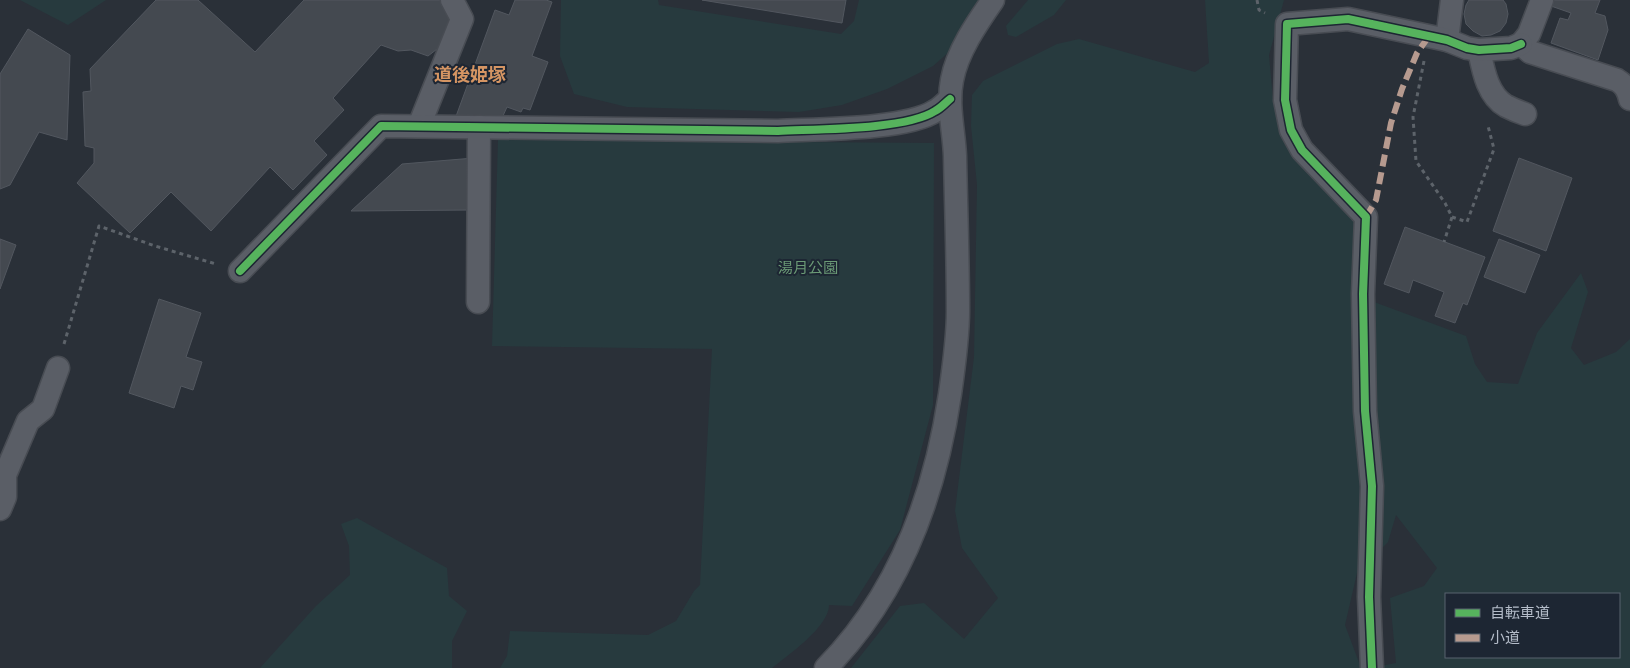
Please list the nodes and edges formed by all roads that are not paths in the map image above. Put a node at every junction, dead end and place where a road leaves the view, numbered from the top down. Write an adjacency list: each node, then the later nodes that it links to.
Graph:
1 (452, 0): 11 (street)
2 (993, 0): 8 (street)
3 (1452, 0): 5 (street)
4 (1542, 0): 6 (street)
5 (1438, 38): 7 (street); 18 (street)
6 (1521, 44): 7 (street); 9 (street)
7 (1479, 50): 10 (street)
8 (950, 99): 12 (street); 17 (street)
9 (1630, 99)
10 (1525, 114)
11 (419, 126): 12 (street); 13 (street)
12 (479, 127): 14 (street)
13 (240, 271)
14 (478, 302)
15 (58, 368): 16 (street)
16 (0, 509)
17 (826, 668)
18 (1372, 668)

